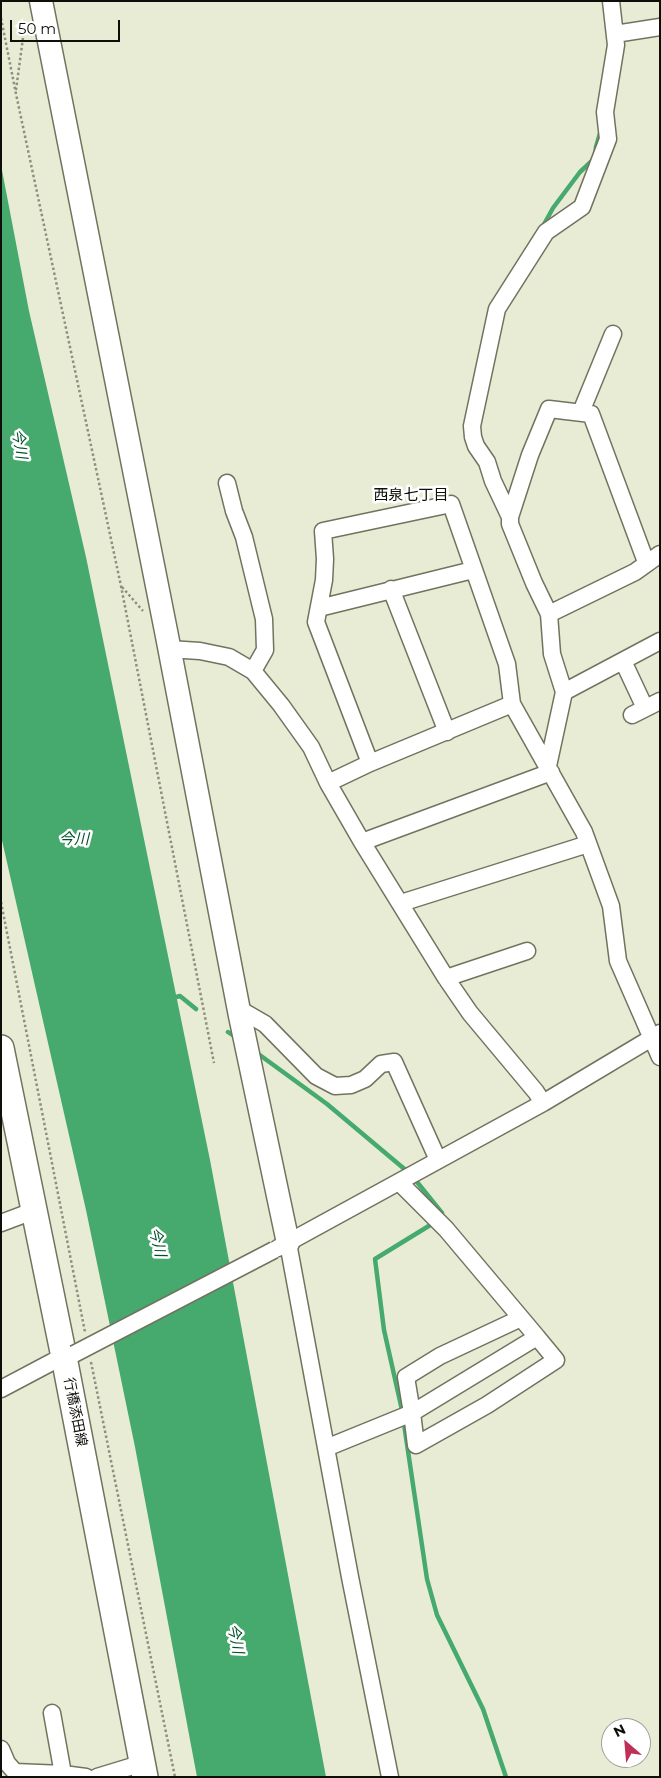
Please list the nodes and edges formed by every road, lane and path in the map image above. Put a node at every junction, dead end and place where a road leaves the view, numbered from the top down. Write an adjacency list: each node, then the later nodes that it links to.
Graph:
1 (41, 1): 18 (street)
2 (611, 1): 6 (street)
3 (1, 18): 7 (path)
4 (26, 20): 7 (path)
5 (660, 27): 6 (street)
6 (614, 34): 11 (street)
7 (16, 94): 37 (path)
8 (613, 334): 9 (street)
9 (581, 412): 11 (street); 12 (street)
10 (227, 483): 20 (street)
11 (510, 517): 16 (street)
12 (653, 558): 16 (street)
13 (473, 570): 14 (street); 15 (street); 22 (street)
14 (391, 589): 15 (street); 24 (street)
15 (319, 608): 25 (street)
16 (549, 614): 21 (street)
17 (660, 641): 19 (street)
18 (169, 649): 20 (street); 33 (street)
19 (622, 661): 21 (street); 23 (street)
20 (253, 671): 27 (street)
21 (564, 692): 26 (street)
22 (512, 704): 24 (street); 26 (street)
23 (646, 708)
24 (447, 732): 25 (street)
25 (370, 763): 27 (street)
26 (550, 769): 28 (street); 29 (street)
27 (328, 783): 28 (street)
28 (362, 842): 30 (street)
29 (588, 844): 30 (street); 34 (street)
30 (401, 903): 32 (street)
31 (527, 951): 32 (street)
32 (446, 978): 38 (street)
33 (240, 1012): 39 (street); 43 (street)
34 (655, 1036): 36 (street); 38 (street)
35 (1, 1048): 41 (main road, 行橋添田線)
36 (660, 1057)
37 (214, 1062)
38 (543, 1102): 39 (street)
39 (438, 1160): 40 (street)
40 (400, 1181): 43 (street); 44 (street)
41 (33, 1211): 42 (street); 46 (main road, 行橋添田線)
42 (1, 1223)
43 (281, 1246): 46 (street, bridge); 49 (street)
44 (521, 1318): 45 (street); 48 (street)
45 (537, 1337): 48 (street); 48 (street)
46 (69, 1355): 47 (street); 52 (main road, 行橋添田線)
47 (1, 1389)
48 (412, 1413): 49 (street)
49 (326, 1448): 56 (street)
50 (52, 1713): 53 (street)
51 (1, 1749): 53 (street)
52 (144, 1770): 55 (street)
53 (63, 1774): 54 (street)
54 (86, 1777)
55 (97, 1777)
56 (390, 1777)

